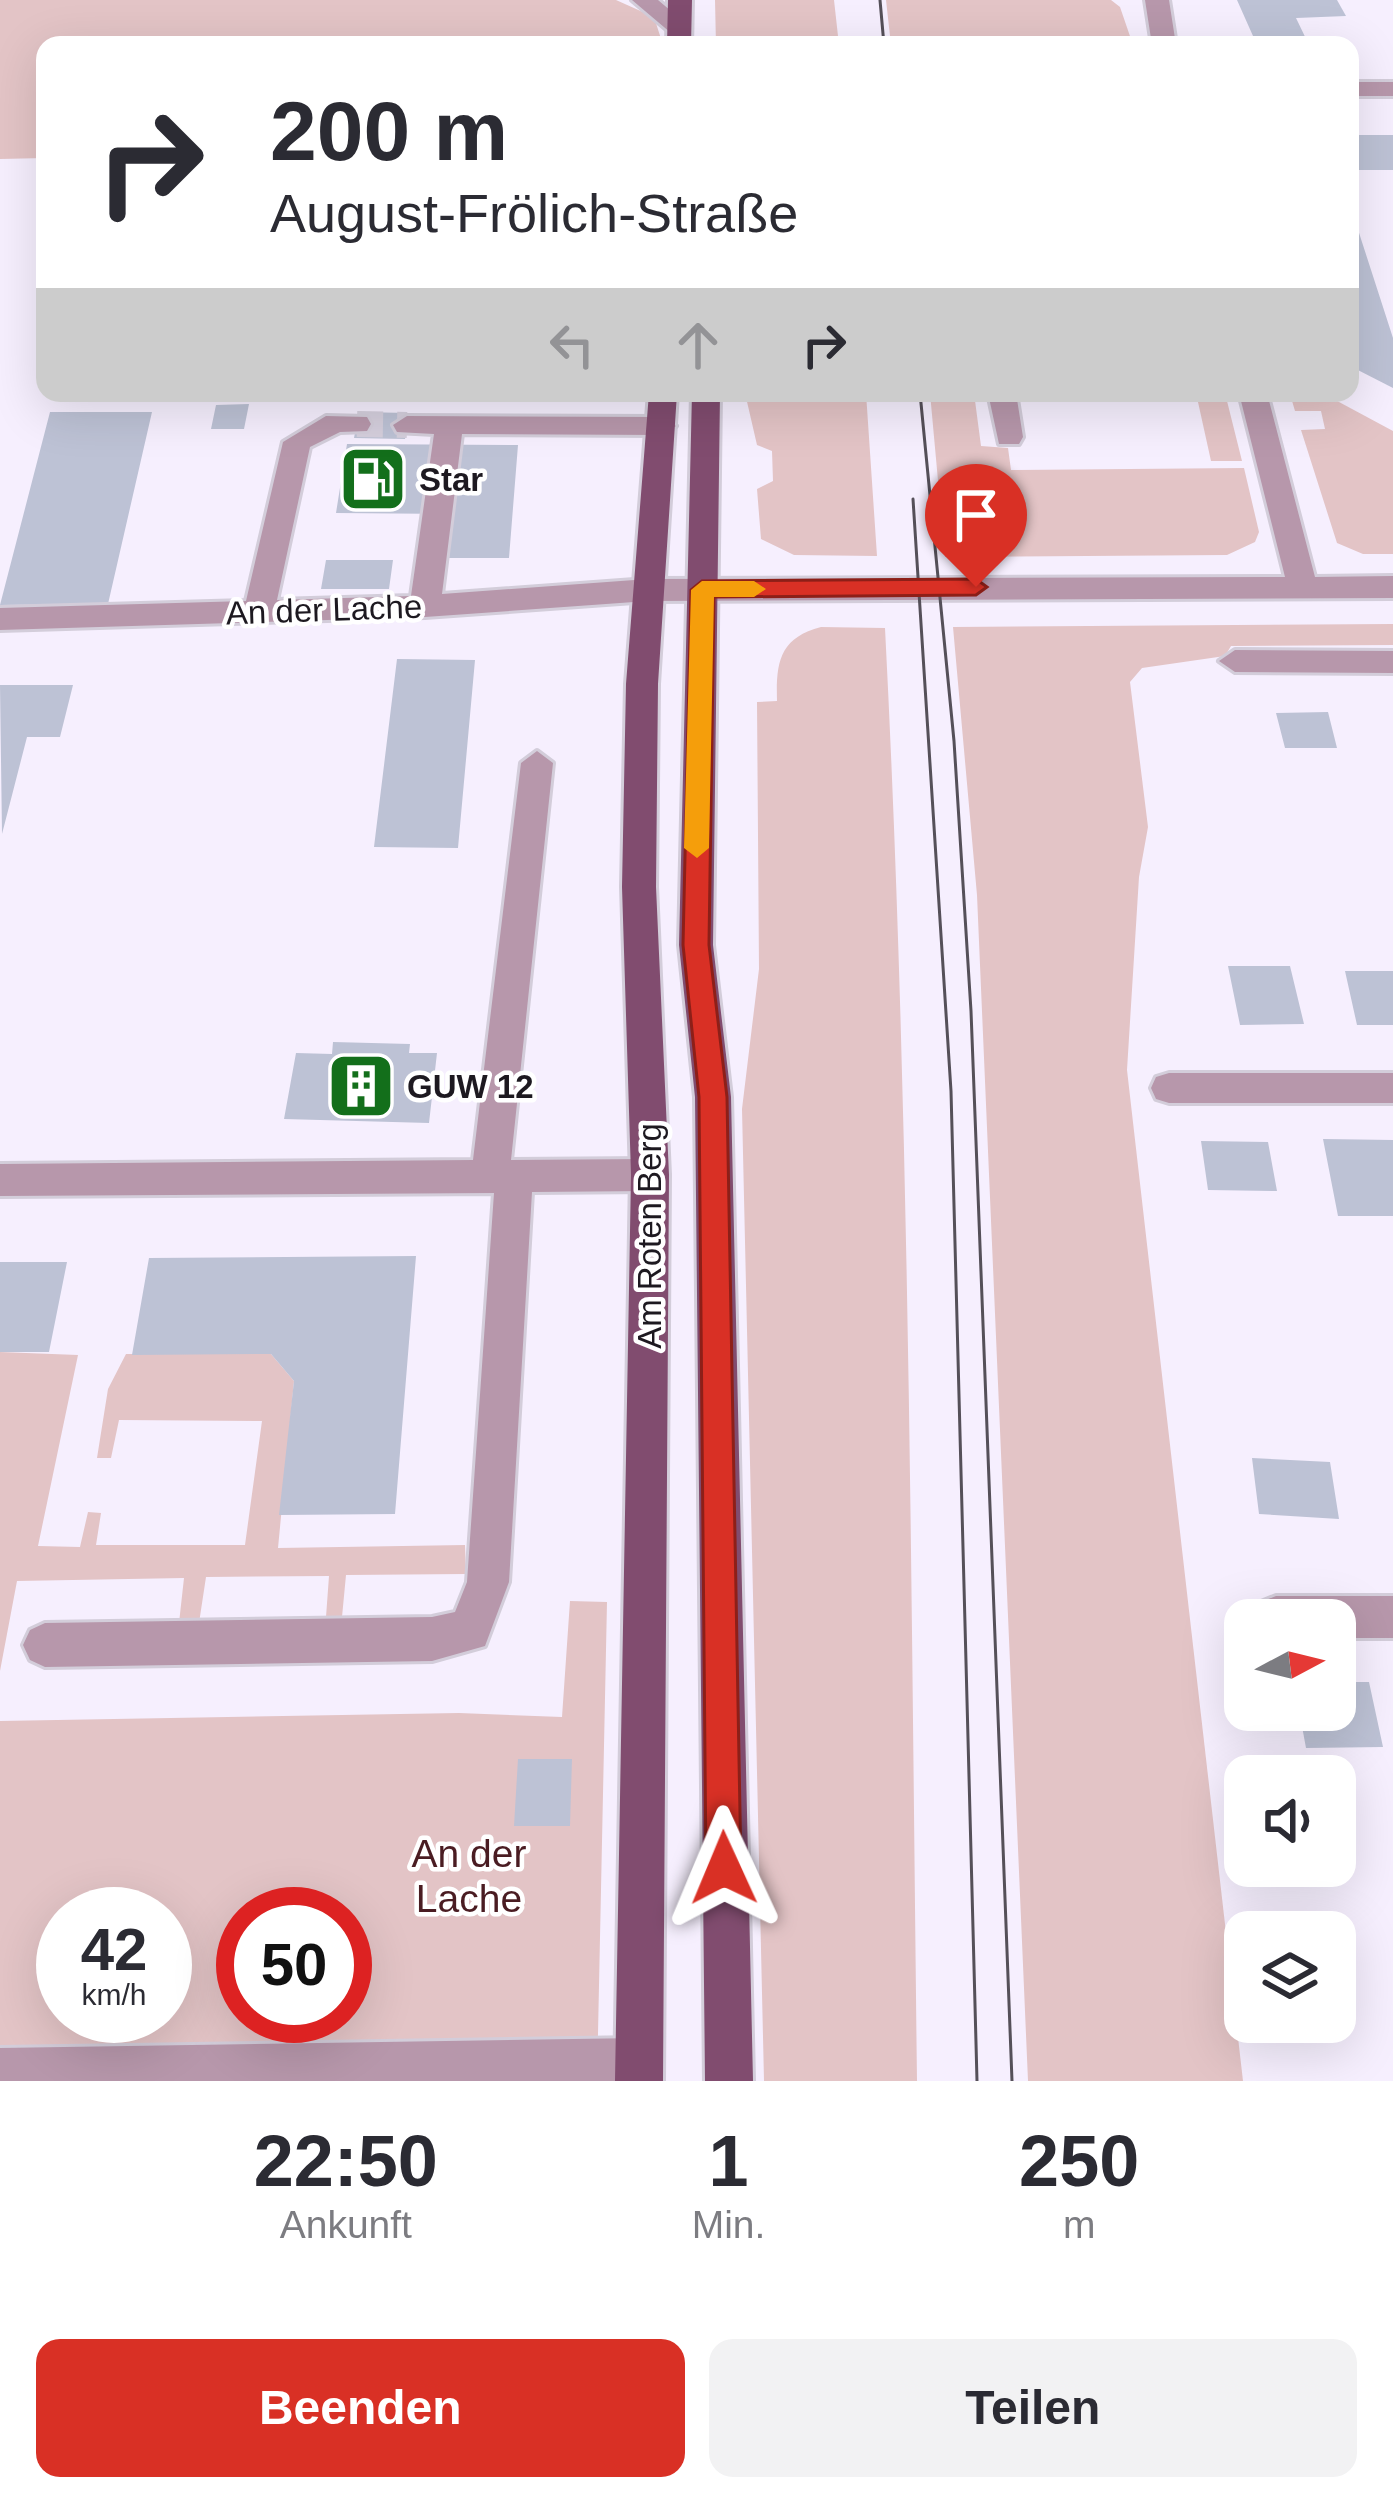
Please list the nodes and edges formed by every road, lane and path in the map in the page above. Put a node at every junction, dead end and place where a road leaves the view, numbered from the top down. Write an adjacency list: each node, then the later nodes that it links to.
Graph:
1 (644, 0): 4 (street)
2 (680, 0): 5 (main road)
3 (1157, 0): 6 (street)
4 (678, 36)
5 (679, 36)
6 (1163, 36)
7 (1359, 89): 8 (street)
8 (1393, 89)
9 (663, 402): 16 (main road, Am Roten Berg)
10 (706, 402): 21 (main road, Am Roten Berg)
11 (1003, 402): 17 (street)
12 (1255, 402): 18 (street)
13 (357, 424): 23 (street)
14 (407, 425): 15 (street)
15 (449, 425): 16 (street); 22 (street)
16 (662, 425): 20 (main road, Am Roten Berg)
17 (1009, 437)
18 (1302, 586): 19 (street, An der Lache); 21 (street, An der Lache)
19 (1393, 587)
20 (648, 590): 21 (street, An der Lache); 22 (street, An der Lache); 30 (main road, Am Roten Berg)
21 (702, 590): 38 (main road, Am Roten Berg)
22 (425, 606): 23 (street, An der Lache)
23 (259, 611): 24 (street, An der Lache)
24 (0, 619)
25 (1235, 661): 26 (street)
26 (1393, 662)
27 (537, 763): 31 (street)
28 (1169, 1088): 29 (street)
29 (1393, 1088)
30 (650, 1175): 31 (street); 36 (main road, Am Roten Berg)
31 (502, 1177): 32 (street); 35 (street)
32 (0, 1180)
33 (1356, 1617): 34 (street)
34 (1393, 1617)
35 (45, 1645)
36 (639, 2071): 37 (street)
37 (0, 2072)
38 (729, 2081)

